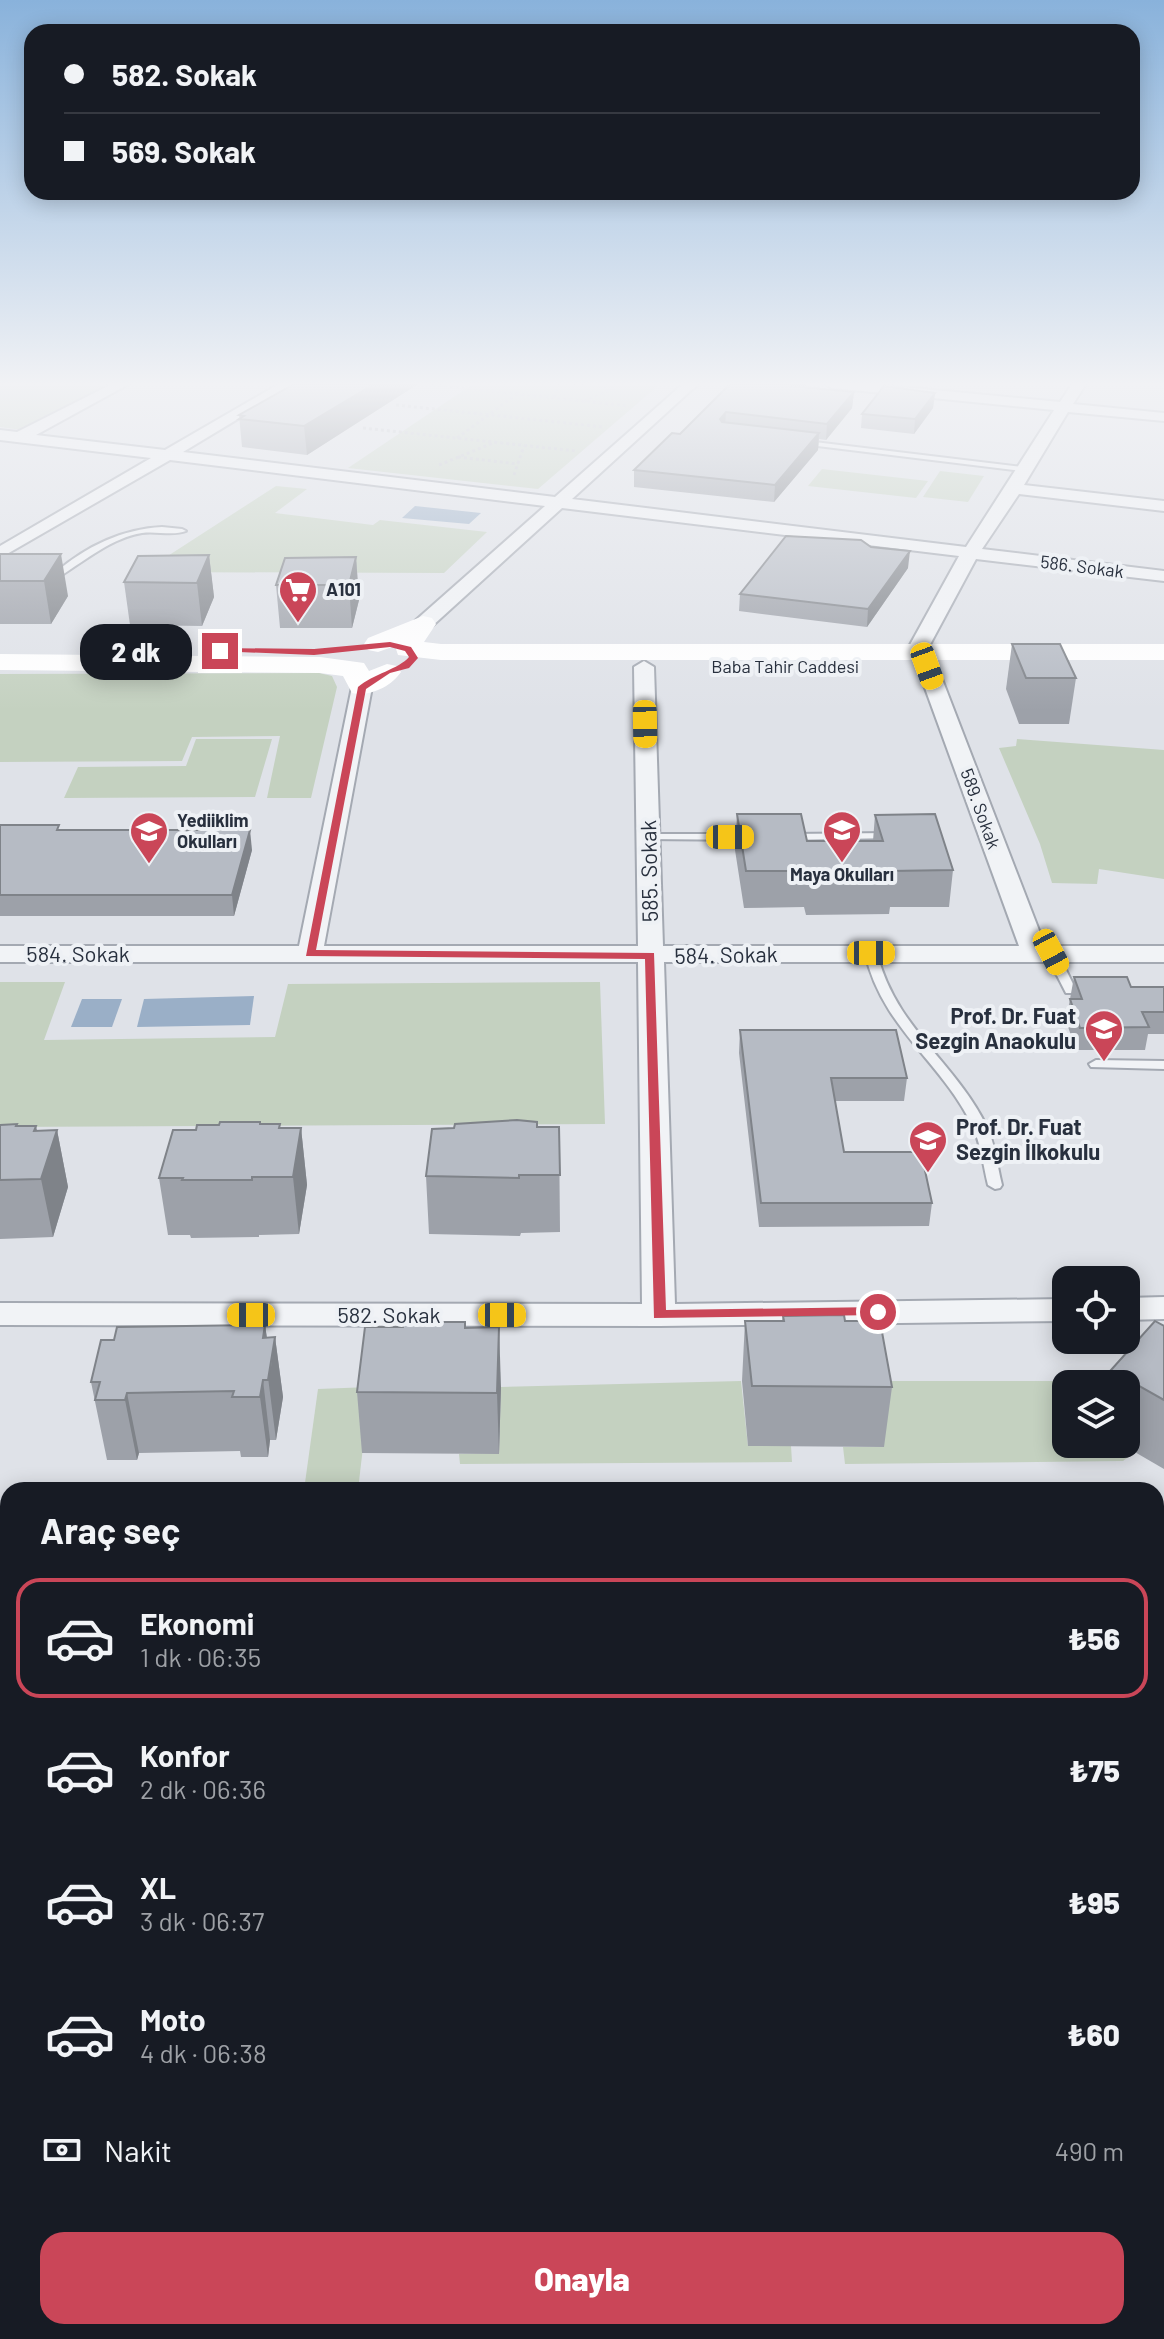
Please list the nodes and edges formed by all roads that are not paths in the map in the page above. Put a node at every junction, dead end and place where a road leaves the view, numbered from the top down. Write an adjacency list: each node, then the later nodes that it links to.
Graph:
1 (101, 493): 9 (street)
2 (472, 493): 6 (street, 586. Sokak)
3 (571, 493): 6 (street)
4 (1011, 493): 10 (street)
5 (1051, 493): 7 (street)
6 (559, 504): 10 (street, 586. Sokak); 13 (street)
7 (1164, 506)
8 (182, 531): 11 (lane)
9 (0, 553)
10 (970, 553): 12 (street, 586. Sokak); 16 (street)
11 (59, 573)
12 (1164, 576)
13 (423, 624): 18 (street)
14 (0, 648): 18 (street)
15 (1164, 652): 16 (street, Baba Tahir Caddesi)
16 (922, 659): 18 (street, Baba Tahir Caddesi); 19 (street, Baba Tahir Caddesi); 20 (street, Baba Tahir Caddesi); 25 (street, 589. Sokak)
17 (0, 662): 18 (street)
18 (379, 662): 20 (street, Baba Tahir Caddesi); 26 (street)
19 (1164, 666)
20 (644, 667): 22 (street, 585. Sokak)
21 (907, 836): 24 (lane)
22 (648, 837): 23 (lane); 30 (street, 585. Sokak)
23 (764, 837)
24 (780, 837)
25 (1042, 952): 27 (street, 584. Sokak); 29 (street, 584. Sokak); 31 (lane)
26 (310, 953): 28 (street, 584. Sokak); 30 (street, 584. Sokak)
27 (871, 953): 30 (street, 584. Sokak); 34 (lane)
28 (0, 954)
29 (1164, 954)
30 (650, 955): 39 (street, 585. Sokak)
31 (1101, 989)
32 (1096, 1064): 33 (lane)
33 (1164, 1065)
34 (995, 1185)
35 (1164, 1308): 36 (street)
36 (1140, 1309)
37 (1052, 1310): 39 (street, 582. Sokak)
38 (0, 1314): 39 (street, 582. Sokak)
39 (659, 1315)

